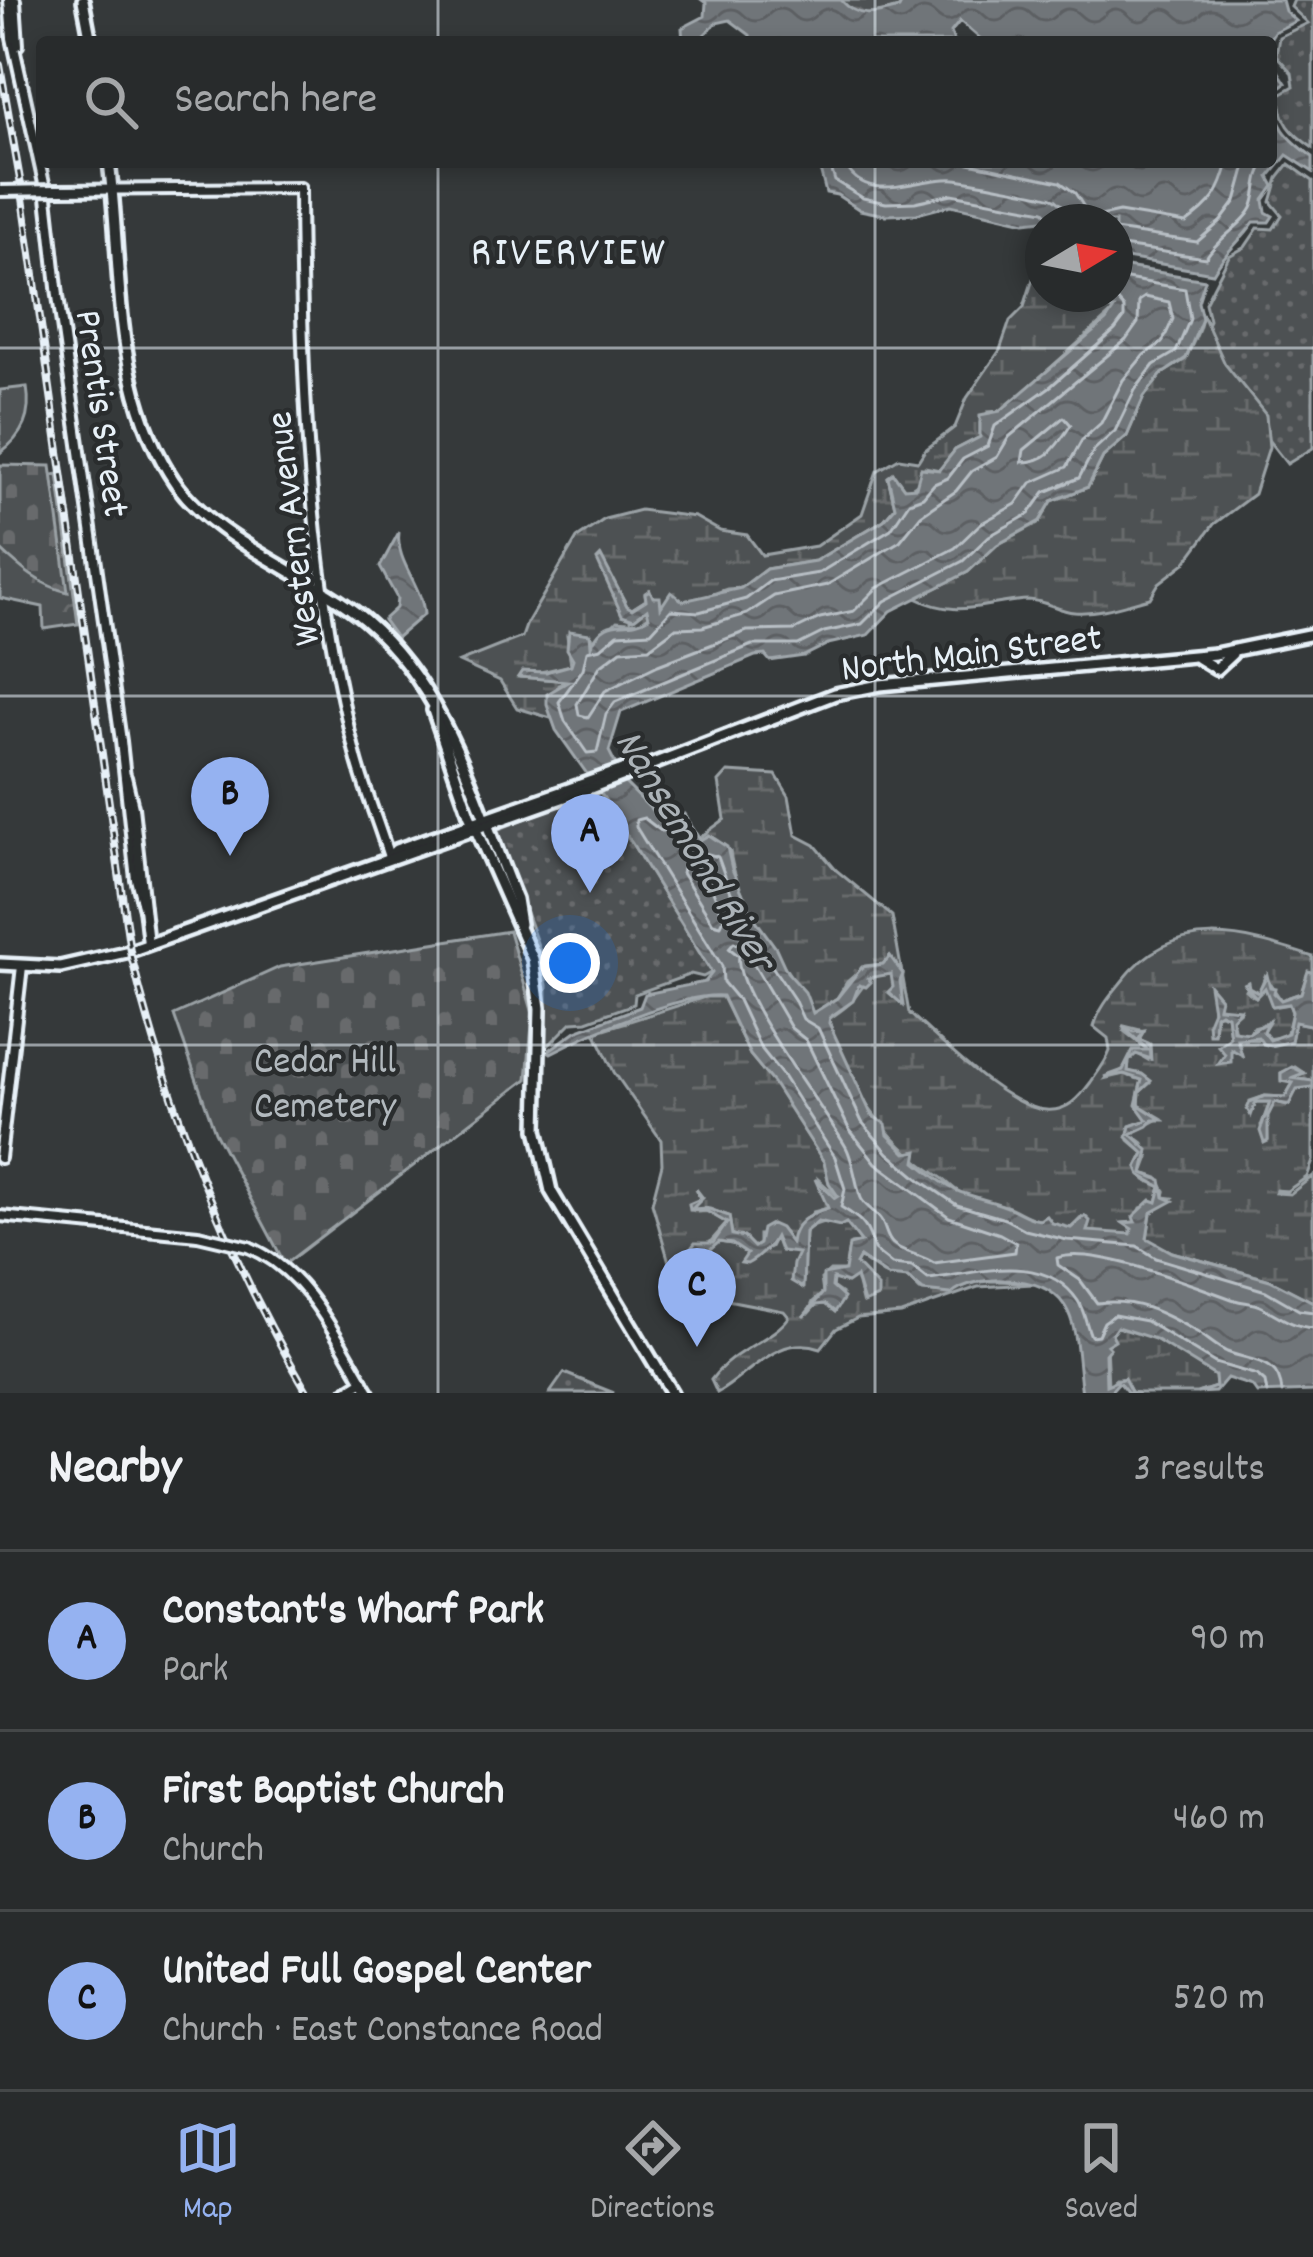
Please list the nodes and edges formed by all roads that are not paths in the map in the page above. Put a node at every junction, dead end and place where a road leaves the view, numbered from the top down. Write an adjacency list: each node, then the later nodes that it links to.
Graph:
1 (12, 0): 4 (street, Prentis Street)
2 (83, 0): 3 (main road)
3 (90, 36)
4 (36, 143)
5 (41, 168): 13 (street, Prentis Street)
6 (110, 168): 7 (main road)
7 (112, 190): 8 (street, bridge); 9 (main road); 9 (street, Western Avenue)
8 (0, 191)
9 (323, 591): 11 (main road); 12 (street, Western Avenue)
10 (1313, 634): 11 (main road, North Main Street)
11 (479, 824): 12 (main road, North Main Street); 21 (main road)
12 (389, 857): 13 (main road, North Main Street)
13 (148, 944): 15 (main road, North Main Street)
14 (0, 964): 15 (main road, North Main Street)
15 (22, 966): 16 (street)
16 (0, 1158)
17 (0, 1216): 18 (street, bridge)
18 (363, 1381): 19 (street); 20 (street)
19 (344, 1393)
20 (370, 1393)
21 (672, 1393)

